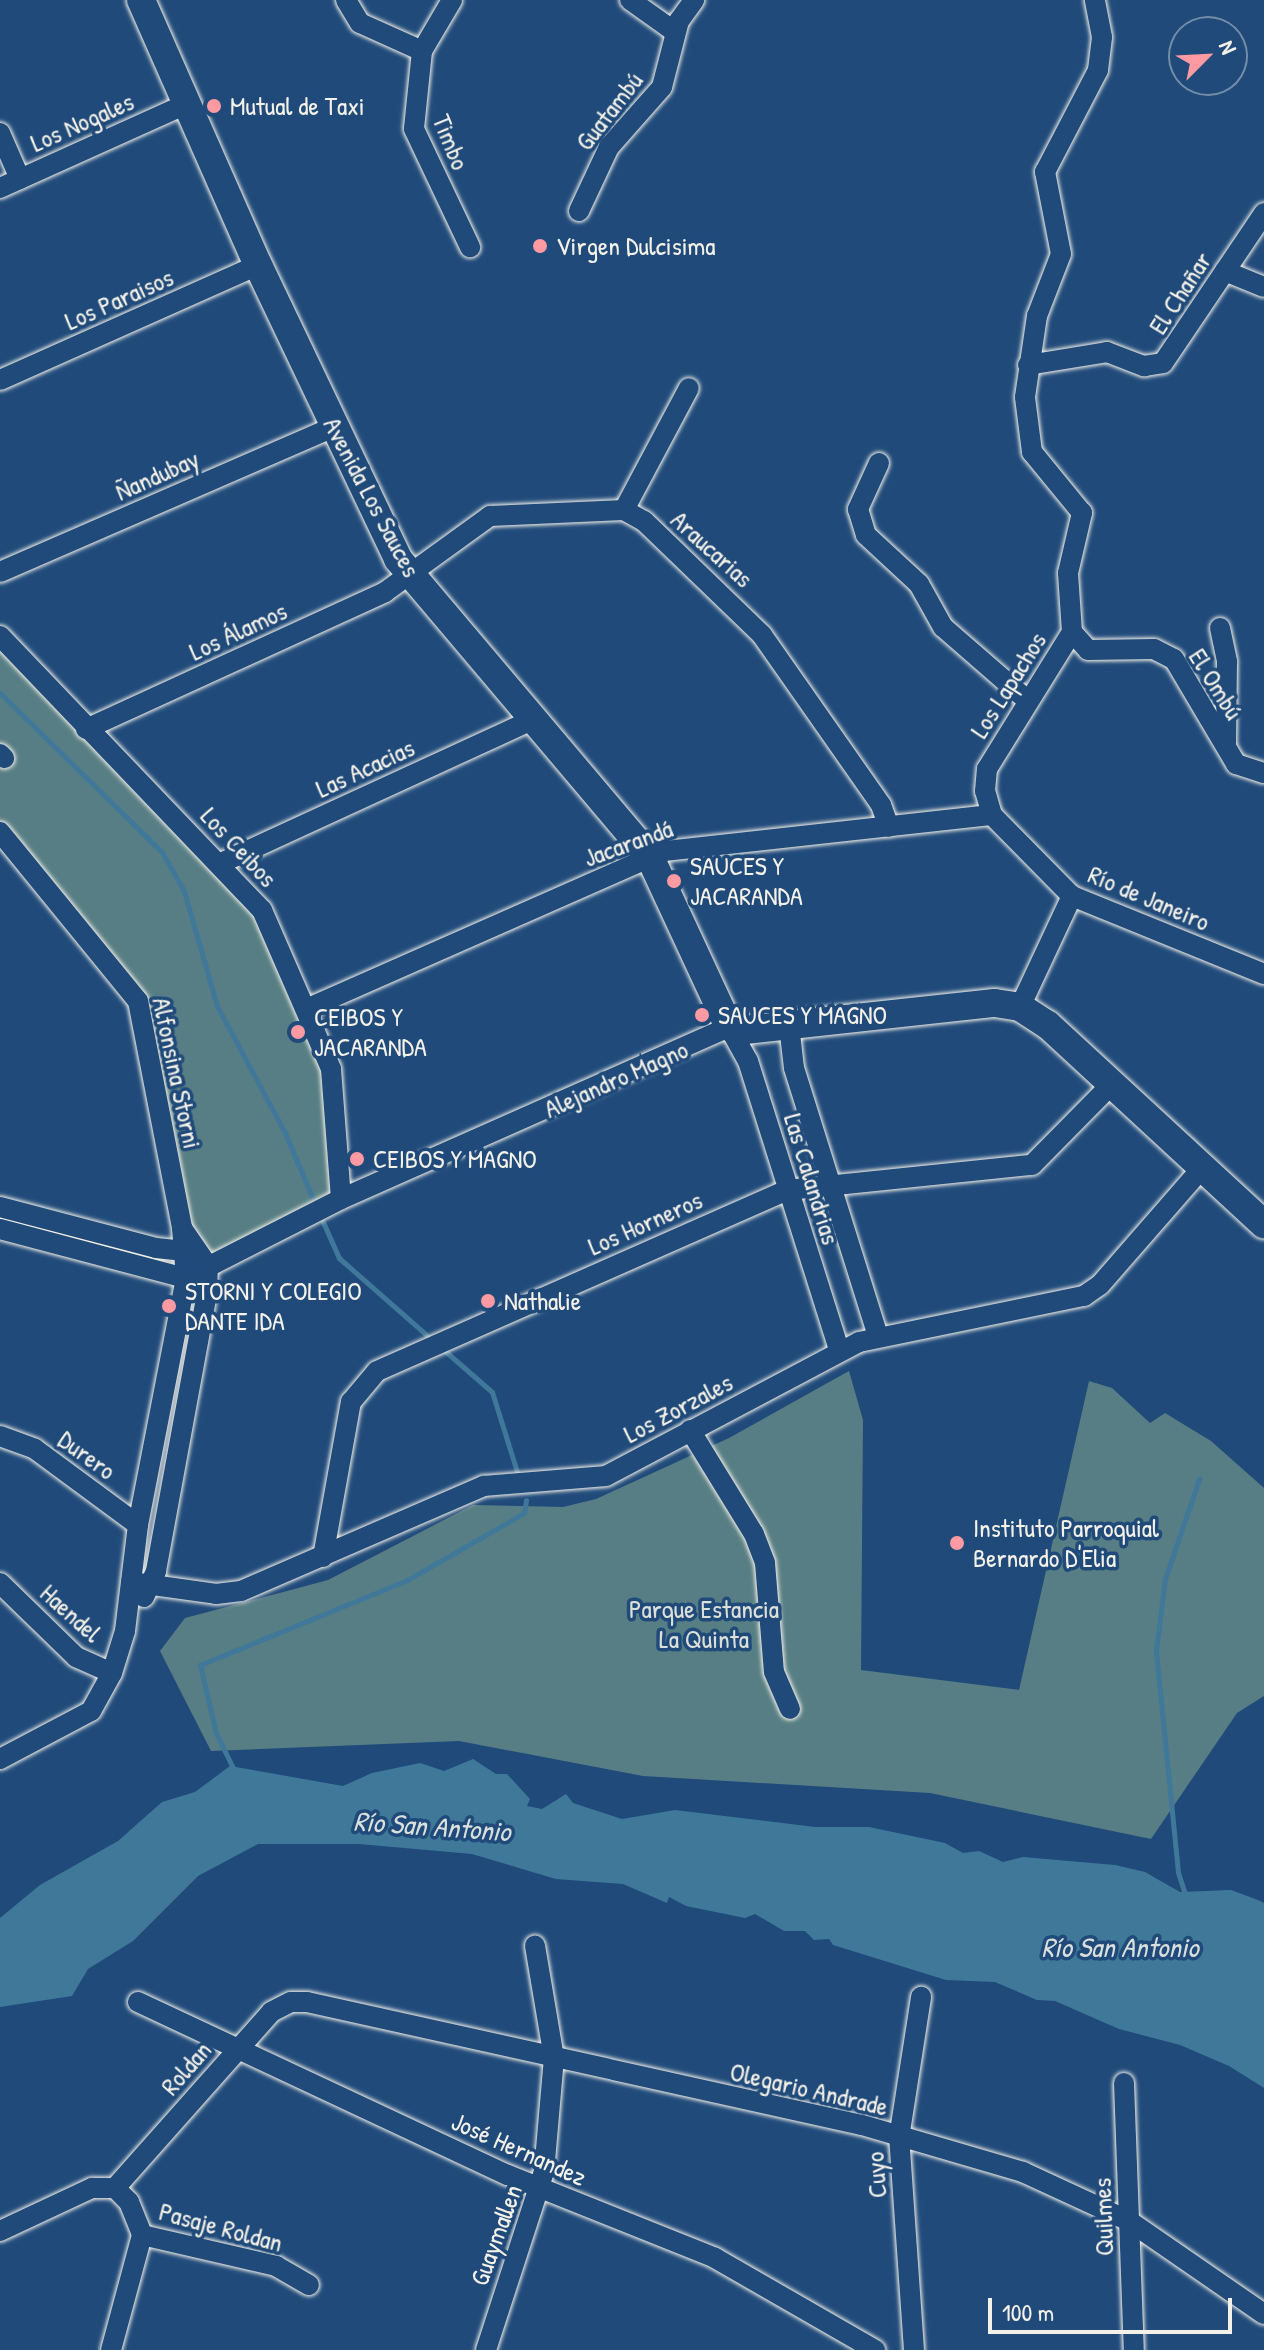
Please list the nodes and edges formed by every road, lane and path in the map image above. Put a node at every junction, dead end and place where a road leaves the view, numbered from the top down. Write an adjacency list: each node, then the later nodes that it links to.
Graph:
1 (141, 0): 9 (main road, Avenida Los Sauces)
2 (346, 0): 8 (street)
3 (452, 0): 8 (street)
4 (630, 0): 7 (street)
5 (694, 0): 7 (street, Guatambú)
6 (1095, 0): 19 (street, Los Lapachos)
7 (675, 32): 13 (street, Guatambú)
8 (422, 51): 15 (street, Timbo)
9 (186, 104): 11 (street, Los Nogales); 16 (main road, Avenida Los Sauces)
10 (0, 133): 11 (street)
11 (20, 179): 12 (street, Los Nogales)
12 (0, 188)
13 (579, 211)
14 (1264, 213): 17 (street, El Chañar)
15 (470, 247)
16 (258, 265): 20 (street, Los Paraisos); 22 (main road, Avenida Los Sauces)
17 (1225, 271): 18 (street); 19 (street, El Chañar)
18 (1264, 287)
19 (1028, 365): 28 (street, Los Lapachos)
20 (0, 380)
21 (689, 388): 24 (street)
22 (335, 426): 25 (street, Ñandubay); 26 (main road, Avenida Los Sauces)
23 (879, 463): 30 (street)
24 (624, 510): 26 (street); 36 (street, Araucarias)
25 (0, 572)
26 (411, 577): 31 (main road, Avenida Los Sauces); 32 (street, Los Álamos)
27 (1220, 628): 33 (street)
28 (1072, 632): 30 (street, Los Lapachos); 33 (street, El Ombú)
29 (0, 636): 32 (street, Los Ceibos)
30 (1028, 701): 35 (street, Los Lapachos)
31 (530, 721): 38 (main road, Avenida Los Sauces); 39 (street, Las Acacias)
32 (86, 729): 39 (street, Los Ceibos)
33 (1226, 750): 34 (street, El Ombú)
34 (1264, 773)
35 (992, 815): 36 (street, Jacarandá); 40 (street, Río de Janeiro)
36 (889, 827): 38 (street, Jacarandá)
37 (0, 832): 54 (street, Alfonsina Storni)
38 (650, 857): 43 (street, Jacarandá); 45 (main road, Avenida Los Sauces)
39 (221, 863): 43 (street, Los Ceibos)
40 (1072, 896): 41 (street, Río de Janeiro); 42 (street)
41 (1264, 974)
42 (1020, 1007): 44 (main road, Alejandro Magno); 46 (main road)
43 (306, 1009): 50 (street, Los Ceibos)
44 (789, 1025): 45 (main road, Alejandro Magno); 48 (street, Las Calandrias)
45 (729, 1027): 49 (street, Las Calandrias); 50 (street, Alejandro Magno)
46 (1111, 1085): 47 (main road); 48 (street, Los Horneros)
47 (1202, 1168): 52 (main road); 56 (street, Los Zorzales)
48 (830, 1186): 49 (street, Los Horneros); 56 (street, Las Calandrias)
49 (788, 1190): 57 (street, Las Calandrias); 61 (street, Los Horneros)
50 (341, 1199): 54 (street, Alejandro Magno)
51 (0, 1207): 54 (street)
52 (1264, 1224)
53 (0, 1229): 55 (street)
54 (197, 1257): 55 (street, Alejandro Magno); 63 (street)
55 (186, 1278): 60 (street)
56 (878, 1336): 57 (street, Los Zorzales)
57 (839, 1350): 58 (street, Los Zorzales)
58 (690, 1430): 61 (street, Los Zorzales); 65 (street)
59 (0, 1436): 60 (street, Durero)
60 (138, 1525): 63 (street)
61 (323, 1557): 63 (street, Los Zorzales)
62 (0, 1583): 64 (street, Haendel)
63 (140, 1584): 64 (street)
64 (112, 1673): 66 (street)
65 (790, 1709)
66 (0, 1759)
67 (535, 1946): 72 (street, Guaymallen)
68 (921, 1997): 74 (street, Cuyo)
69 (138, 2002): 71 (street, José Hernandez)
70 (307, 2002): 71 (street, Roldan); 72 (street, Olegario Andrade)
71 (239, 2047): 75 (street, Roldan); 76 (street, José Hernandez)
72 (554, 2058): 74 (street, Olegario Andrade); 76 (street, Guaymallen)
73 (1124, 2083): 77 (street, Quilmes)
74 (899, 2138): 77 (street, Olegario Andrade); 85 (street, Cuyo)
75 (115, 2188): 78 (street); 79 (street, Pasaje Roldan)
76 (541, 2189): 83 (street, Guaymallen); 84 (street, José Hernandez)
77 (1129, 2221): 81 (street, Olegario Andrade); 86 (street, Quilmes)
78 (0, 2231)
79 (142, 2235): 80 (street, Pasaje Roldan); 82 (street)
80 (309, 2285)
81 (1264, 2314)
82 (111, 2350)
83 (486, 2350)
84 (875, 2350)
85 (914, 2350)
86 (1134, 2350)

